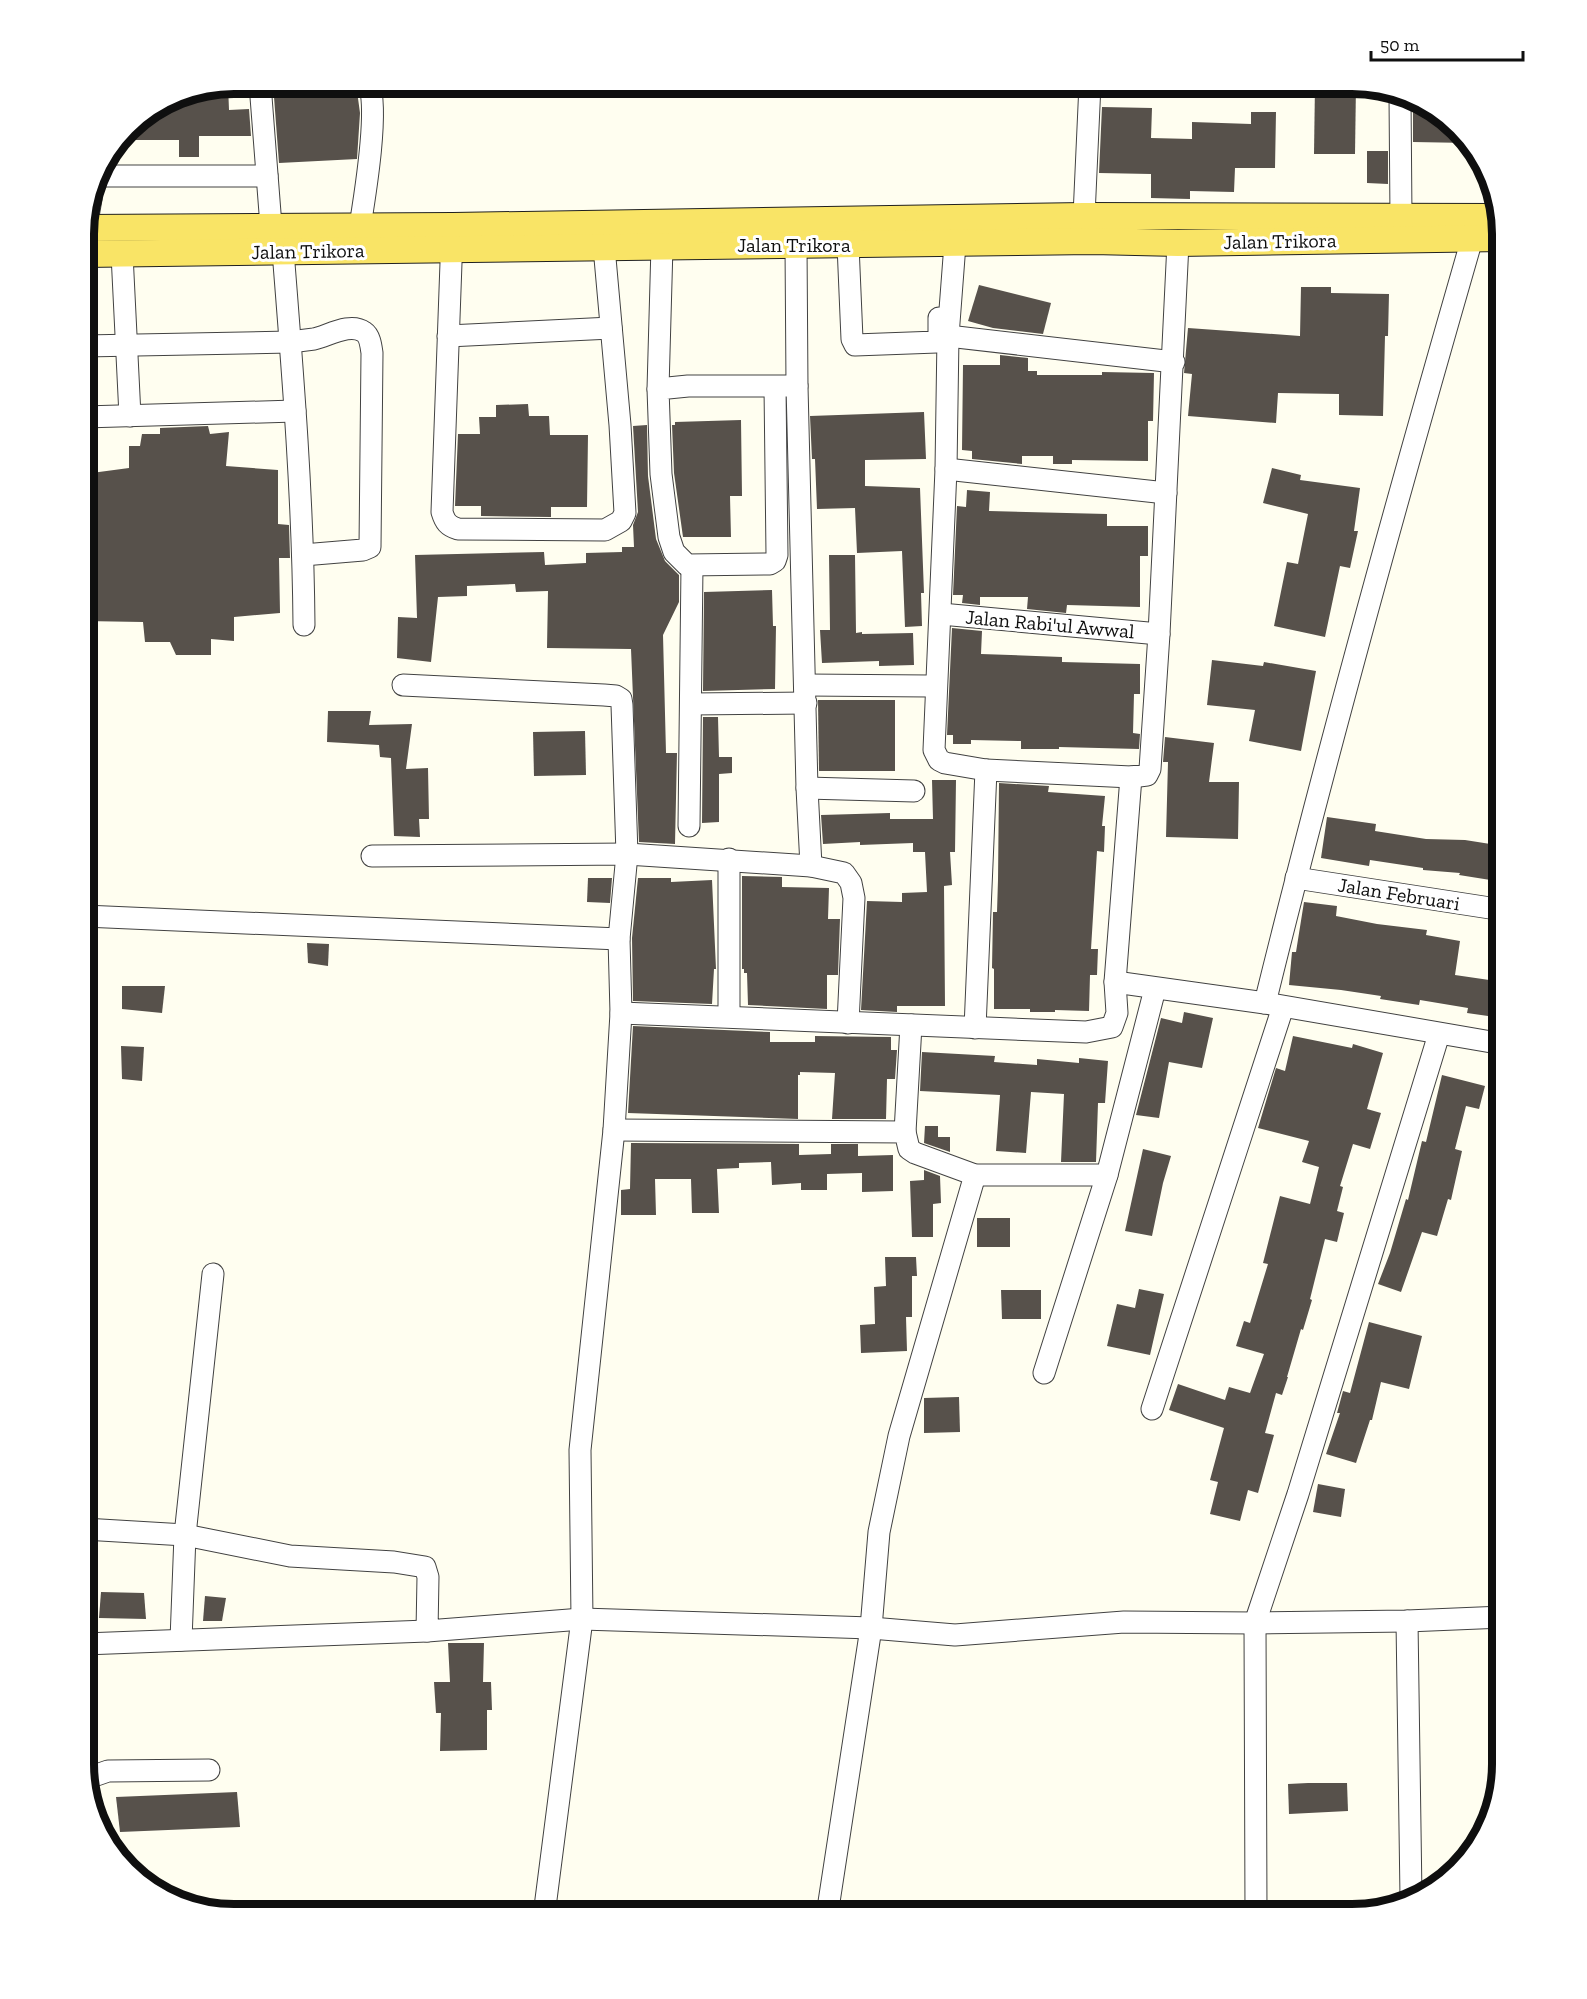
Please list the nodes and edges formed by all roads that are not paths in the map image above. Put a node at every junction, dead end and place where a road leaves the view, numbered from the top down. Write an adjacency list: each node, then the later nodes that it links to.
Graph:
1 (261, 95): 6 (street)
2 (373, 95): 12 (street)
3 (1090, 95): 7 (street)
4 (1400, 103): 10 (street)
5 (107, 176): 6 (street)
6 (267, 176): 11 (street)
7 (1084, 216): 8 (main road, Jalan Trikora); 14 (main road, Jalan Trikora)
8 (1252, 217): 10 (main road, Jalan Trikora); 17 (main road)
9 (1491, 217): 10 (main road, Jalan Trikora)
10 (1401, 218)
11 (271, 226): 12 (main road, Jalan Trikora); 13 (main road, Jalan Trikora)
12 (360, 226): 14 (main road, Jalan Trikora)
13 (95, 228)
14 (452, 238): 23 (main road, Jalan Trikora); 24 (main road, Jalan Trikora); 28 (street)
15 (1492, 238): 16 (main road, Jalan Trikora)
16 (1472, 239): 17 (main road, Jalan Trikora); 60 (street)
17 (1251, 242): 18 (main road, Jalan Trikora)
18 (1178, 243): 20 (main road, Jalan Trikora); 33 (street)
19 (796, 244): 21 (main road, Jalan Trikora); 22 (main road, Jalan Trikora); 34 (street)
20 (948, 244): 21 (main road, Jalan Trikora); 21 (street); 29 (street)
21 (848, 245)
22 (662, 246): 23 (main road, Jalan Trikora); 36 (street)
23 (604, 247): 27 (street)
24 (283, 251): 26 (main road, Jalan Trikora); 30 (street)
25 (95, 254): 26 (main road, Jalan Trikora)
26 (122, 254): 31 (street)
27 (611, 328): 28 (street); 28 (street)
28 (448, 336)
29 (948, 336): 33 (street); 40 (street)
30 (290, 342): 31 (street); 37 (street); 42 (street)
31 (127, 345): 32 (street); 38 (street)
32 (95, 346)
33 (1173, 362): 41 (street)
34 (797, 386): 35 (street); 49 (street)
35 (775, 387): 36 (street); 43 (street)
36 (658, 389): 43 (street)
37 (295, 411): 38 (street); 42 (street)
38 (130, 416): 39 (street)
39 (95, 417)
40 (946, 469): 41 (street); 44 (street)
41 (1166, 494): 46 (street)
42 (303, 555): 45 (street)
43 (692, 566): 50 (street)
44 (941, 614): 46 (street, Jalan Rabi'ul Awwal); 51 (street)
45 (304, 624)
46 (1160, 634): 52 (street)
47 (403, 685): 56 (street)
48 (929, 686): 49 (street)
49 (806, 694): 50 (street); 53 (street)
50 (691, 704): 55 (street)
51 (986, 770): 52 (street); 71 (street)
52 (1131, 777): 64 (street)
53 (807, 788): 54 (street); 59 (street)
54 (914, 791)
55 (689, 826)
56 (627, 854): 57 (street); 58 (street); 63 (street)
57 (372, 856)
58 (729, 859): 59 (street); 68 (street)
59 (811, 866): 69 (street)
60 (1296, 878): 61 (street, Jalan Februari); 66 (street)
61 (1492, 908)
62 (95, 916): 63 (street)
63 (619, 939): 67 (street)
64 (1115, 982): 65 (street); 71 (street)
65 (1155, 989): 66 (street); 77 (street)
66 (1274, 1005): 72 (street); 80 (street)
67 (621, 1013): 68 (street); 74 (street)
68 (729, 1016): 69 (street)
69 (848, 1023): 70 (street)
70 (911, 1025): 71 (street); 75 (street)
71 (975, 1028)
72 (1439, 1034): 73 (street); 86 (street)
73 (1492, 1042)
74 (614, 1131): 75 (street); 84 (street)
75 (905, 1132): 76 (street)
76 (975, 1175): 77 (street); 87 (street)
77 (1107, 1175): 79 (street)
78 (213, 1274): 82 (street)
79 (1044, 1373)
80 (1152, 1408)
81 (94, 1530): 82 (street)
82 (185, 1535): 88 (street); 89 (street)
83 (1492, 1617): 85 (street)
84 (582, 1619): 87 (street); 88 (street); 94 (street)
85 (1407, 1621): 86 (street); 93 (street)
86 (1256, 1623): 87 (street); 96 (street)
87 (871, 1628): 95 (street)
88 (427, 1631): 89 (street)
89 (181, 1640): 90 (street)
90 (94, 1644)
91 (209, 1770): 92 (street)
92 (95, 1775)
93 (1411, 1892)
94 (545, 1904)
95 (829, 1904)
96 (1256, 1904)

